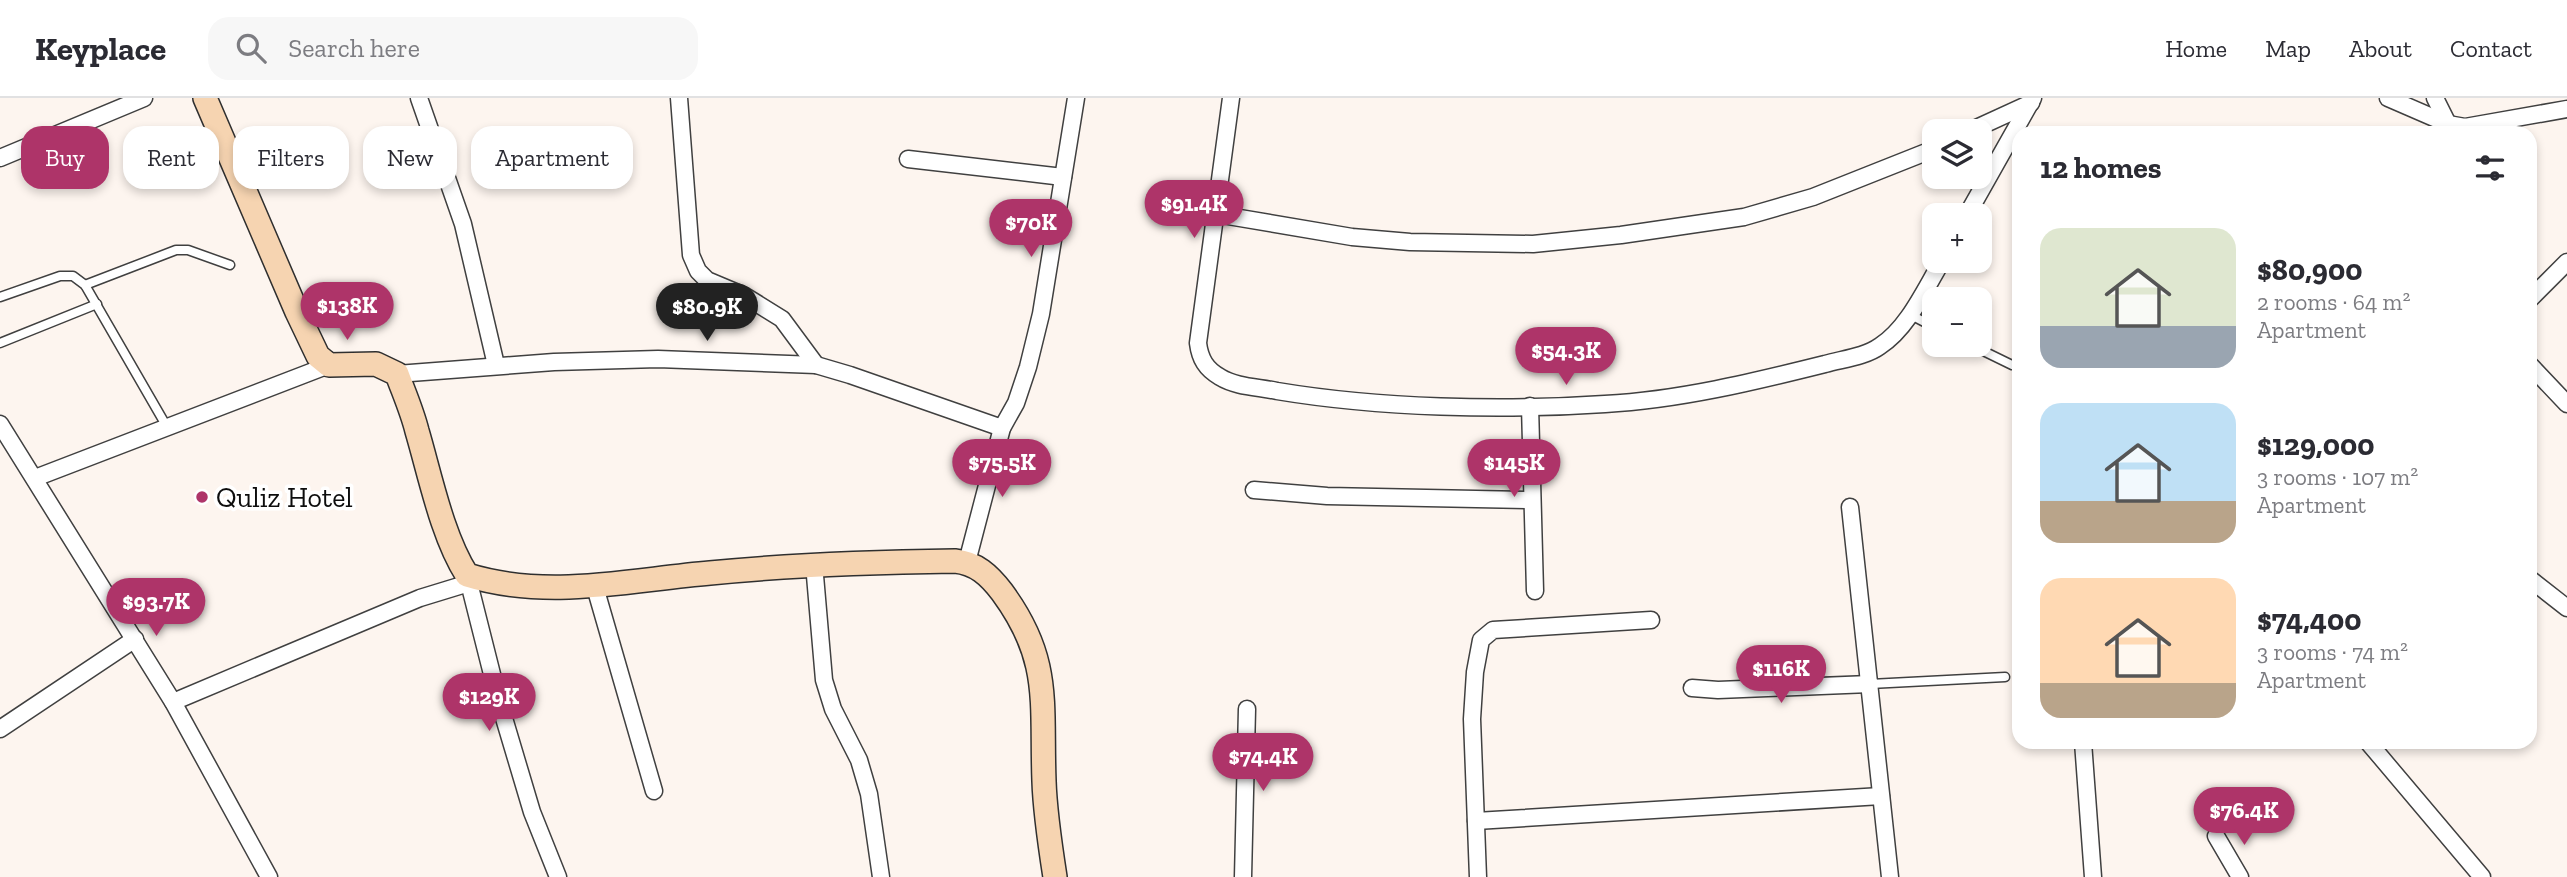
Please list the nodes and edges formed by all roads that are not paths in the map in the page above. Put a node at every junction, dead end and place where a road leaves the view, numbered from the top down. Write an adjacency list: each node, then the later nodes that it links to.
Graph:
1 (144, 98): 18 (street)
2 (205, 98): 34 (street)
3 (419, 98): 35 (street)
4 (679, 98): 36 (street)
5 (1076, 98): 20 (street)
6 (1231, 98): 22 (street)
7 (2388, 98): 12 (street)
8 (2435, 98): 12 (street)
9 (2032, 100): 11 (street); 13 (street)
10 (2567, 109): 15 (street)
11 (1992, 120)
12 (2448, 124): 14 (street)
13 (2017, 126)
14 (2459, 126)
15 (2471, 126)
16 (2012, 135): 21 (street)
17 (1922, 154): 22 (street)
18 (0, 158)
19 (908, 159): 20 (street)
20 (1063, 177): 44 (street)
21 (1974, 203)
22 (1216, 214): 41 (street)
23 (2567, 262): 27 (street)
24 (230, 265): 26 (lane)
25 (1935, 273): 30 (street)
26 (85, 285): 28 (lane); 29 (lane)
27 (2537, 292)
28 (0, 297)
29 (97, 304): 32 (lane); 43 (lane)
30 (1911, 315): 31 (lane); 41 (street)
31 (1922, 321)
32 (0, 343)
33 (1992, 355): 37 (lane)
34 (329, 365): 39 (street); 43 (street)
35 (496, 365): 36 (street); 39 (street)
36 (816, 365): 44 (street)
37 (2012, 365)
38 (2537, 372): 40 (street)
39 (397, 374): 51 (street)
40 (2567, 404)
41 (1530, 406): 47 (street)
42 (0, 424): 45 (street)
43 (167, 427): 45 (street)
44 (1002, 428): 49 (street)
45 (35, 478): 57 (street)
46 (1254, 490): 47 (street)
47 (1532, 500): 54 (street)
48 (1850, 507): 59 (street)
49 (967, 562): 50 (street); 73 (street)
50 (814, 564): 53 (street); 72 (street)
51 (468, 579): 53 (street); 61 (street); 71 (street)
52 (2537, 584): 55 (street)
53 (595, 587): 66 (street)
54 (1535, 591)
55 (2567, 608)
56 (1651, 620): 68 (street)
57 (135, 639): 61 (street); 63 (street)
58 (2005, 677): 59 (lane)
59 (1870, 684): 60 (street); 67 (street)
60 (1692, 688)
61 (173, 702): 70 (street)
62 (1247, 709): 74 (street)
63 (0, 729)
64 (2084, 749): 77 (street)
65 (2374, 749): 79 (street)
66 (654, 791)
67 (1881, 796): 68 (street); 76 (street)
68 (1476, 821): 75 (street)
69 (2216, 836): 78 (street)
70 (269, 877)
71 (558, 877)
72 (881, 877)
73 (1055, 877)
74 (1243, 877)
75 (1478, 877)
76 (1890, 877)
77 (2093, 877)
78 (2240, 877)
79 (2482, 877)

